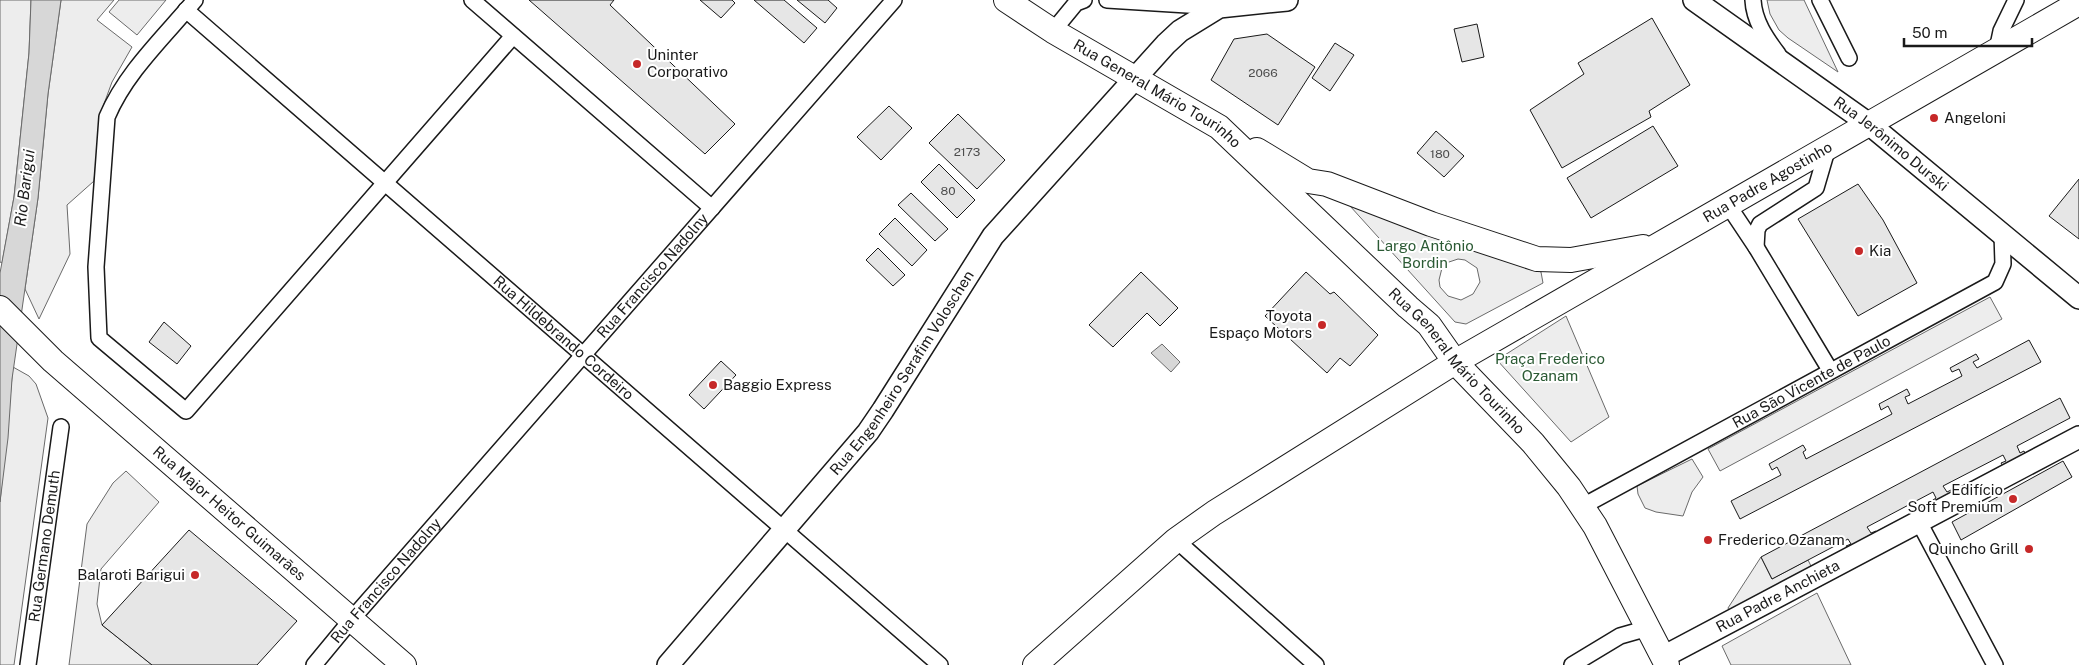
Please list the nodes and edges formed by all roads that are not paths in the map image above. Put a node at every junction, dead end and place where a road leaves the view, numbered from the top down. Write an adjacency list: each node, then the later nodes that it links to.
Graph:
1 (472, 0): 15 (street)
2 (894, 0): 26 (street, Rua Francisco Nadolny)
3 (1006, 0): 14 (main road, Rua General Mário Tourinho)
4 (1084, 0): 14 (street)
5 (1107, 0): 13 (street)
6 (1287, 0): 13 (street)
7 (1694, 0): 18 (street, Rua Jerônimo Durski)
8 (1754, 0): 18 (street)
9 (1820, 0): 17 (street)
10 (2016, 0): 16 (street)
11 (192, 3): 24 (street, Rua Hildebrando Cordeiro); 24 (street)
12 (2079, 3): 16 (main road, Rua Padre Agostinho)
13 (1219, 7): 19 (street)
14 (1053, 31): 19 (main road, Rua General Mário Tourinho)
15 (513, 36): 24 (street); 26 (street)
16 (1996, 50): 20 (main road, Rua Padre Agostinho)
17 (1849, 58)
18 (1788, 67): 20 (street, Rua Jerônimo Durski)
19 (1134, 78): 21 (main road, Rua General Mário Tourinho); 40 (street, Rua Engenheiro Serafim Voloschen)
20 (1869, 124): 22 (main road, Rua Padre Agostinho); 27 (street, Rua Jerônimo Durski)
21 (1219, 127): 23 (main road); 32 (main road, Rua General Mário Tourinho)
22 (1828, 147): 25 (main road, Rua Padre Agostinho); 29 (street)
23 (1308, 181): 28 (main road); 32 (main road)
24 (385, 183): 33 (street, Rua Hildebrando Cordeiro)
25 (1728, 205): 28 (main road, Rua Padre Agostinho); 29 (street)
26 (712, 208): 33 (street, Rua Francisco Nadolny)
27 (2002, 233): 30 (street, Rua Jerônimo Durski); 35 (street, Rua São Vicente de Paulo)
28 (1660, 244): 34 (main road, Rua Padre Agostinho)
29 (1756, 247): 35 (street)
30 (2077, 296)
31 (0, 308): 42 (main road, Rua Major Heitor Guimarães)
32 (1430, 325): 34 (main road, Rua General Mário Tourinho)
33 (583, 355): 40 (street, Rua Hildebrando Cordeiro); 42 (street, Rua Francisco Nadolny)
34 (1455, 362): 38 (main road, Rua General Mário Tourinho); 41 (main road, Rua Padre Agostinho)
35 (1830, 370): 38 (street, Rua São Vicente de Paulo)
36 (61, 428): 45 (street, Rua Germano Demuth)
37 (2079, 437): 39 (street, Rua Padre Anchieta)
38 (1583, 506): 43 (main road, Rua General Mário Tourinho)
39 (1919, 522): 44 (street, Rua Padre Anchieta); 53 (street)
40 (785, 530): 48 (street, Rua Engenheiro Serafim Voloschen); 49 (street, Rua Hildebrando Cordeiro)
41 (1176, 540): 50 (main road, Rua Padre Agostinho); 51 (street)
42 (352, 619): 46 (street, Rua Francisco Nadolny); 47 (main road, Rua Major Heitor Guimarães)
43 (1648, 628): 44 (main road, Rua General Mário Tourinho); 52 (street)
44 (1665, 661)
45 (28, 665)
46 (314, 665)
47 (404, 665)
48 (668, 665)
49 (940, 665)
50 (1035, 665)
51 (1316, 665)
52 (1572, 665)
53 (1995, 665)

